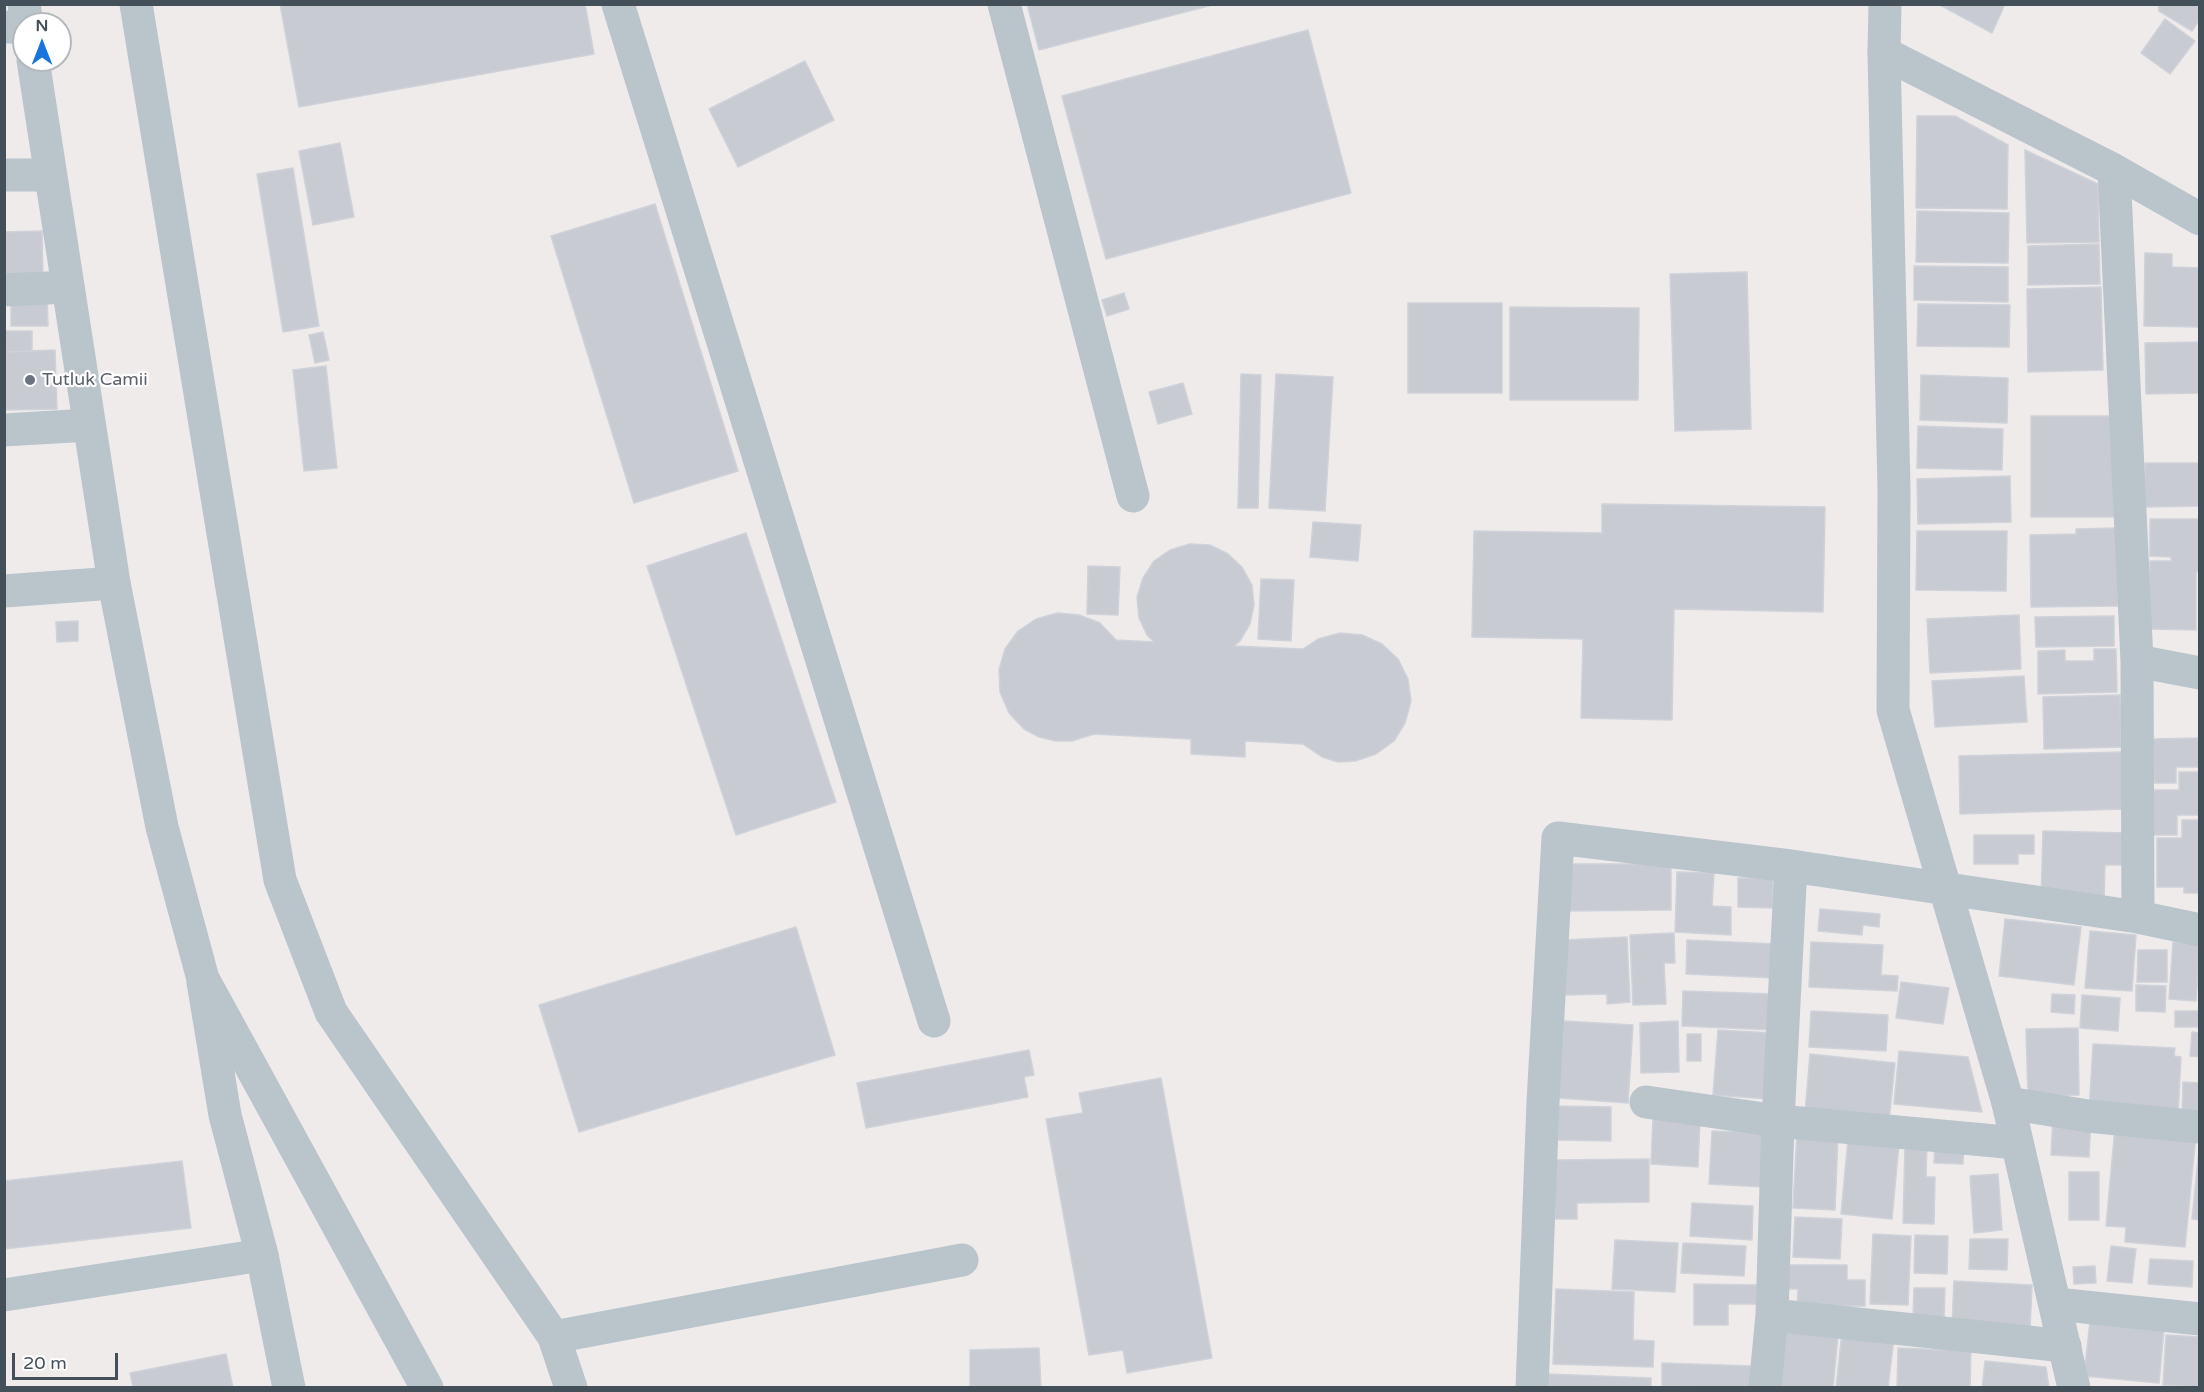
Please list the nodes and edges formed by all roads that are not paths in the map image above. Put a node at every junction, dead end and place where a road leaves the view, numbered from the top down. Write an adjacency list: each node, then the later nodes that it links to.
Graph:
1 (136, 4): 37 (street)
2 (618, 4): 25 (street)
3 (1004, 4): 15 (street)
4 (1885, 4): 5 (street)
5 (1884, 52): 7 (street); 21 (street)
6 (35, 72): 9 (street)
7 (2114, 170): 10 (street); 18 (street)
8 (4, 174): 9 (street)
9 (50, 175): 11 (street)
10 (2199, 219)
11 (68, 288): 12 (street); 13 (street)
12 (4, 290)
13 (89, 425): 14 (street); 16 (street)
14 (4, 430)
15 (1133, 496)
16 (114, 583): 17 (street); 24 (street)
17 (4, 591)
18 (2137, 661): 19 (street); 22 (street)
19 (2199, 673)
20 (1791, 866): 21 (street); 28 (street); 42 (street)
21 (1944, 889): 22 (street); 27 (street)
22 (2138, 917): 23 (street)
23 (2199, 930)
24 (202, 979): 31 (street); 40 (street)
25 (934, 1021)
26 (1646, 1102): 28 (street)
27 (2008, 1103): 29 (street); 30 (street)
28 (1778, 1120): 30 (street); 35 (street)
29 (2199, 1127)
30 (2017, 1143): 34 (street)
31 (262, 1255): 33 (street); 39 (street)
32 (963, 1260): 37 (street)
33 (4, 1295)
34 (2056, 1304): 36 (street); 38 (street)
35 (1772, 1315): 38 (street); 43 (street)
36 (2199, 1319)
37 (554, 1337): 41 (street)
38 (2065, 1346): 44 (street)
39 (289, 1388)
40 (427, 1388)
41 (571, 1388)
42 (1532, 1388)
43 (1765, 1388)
44 (2074, 1388)

